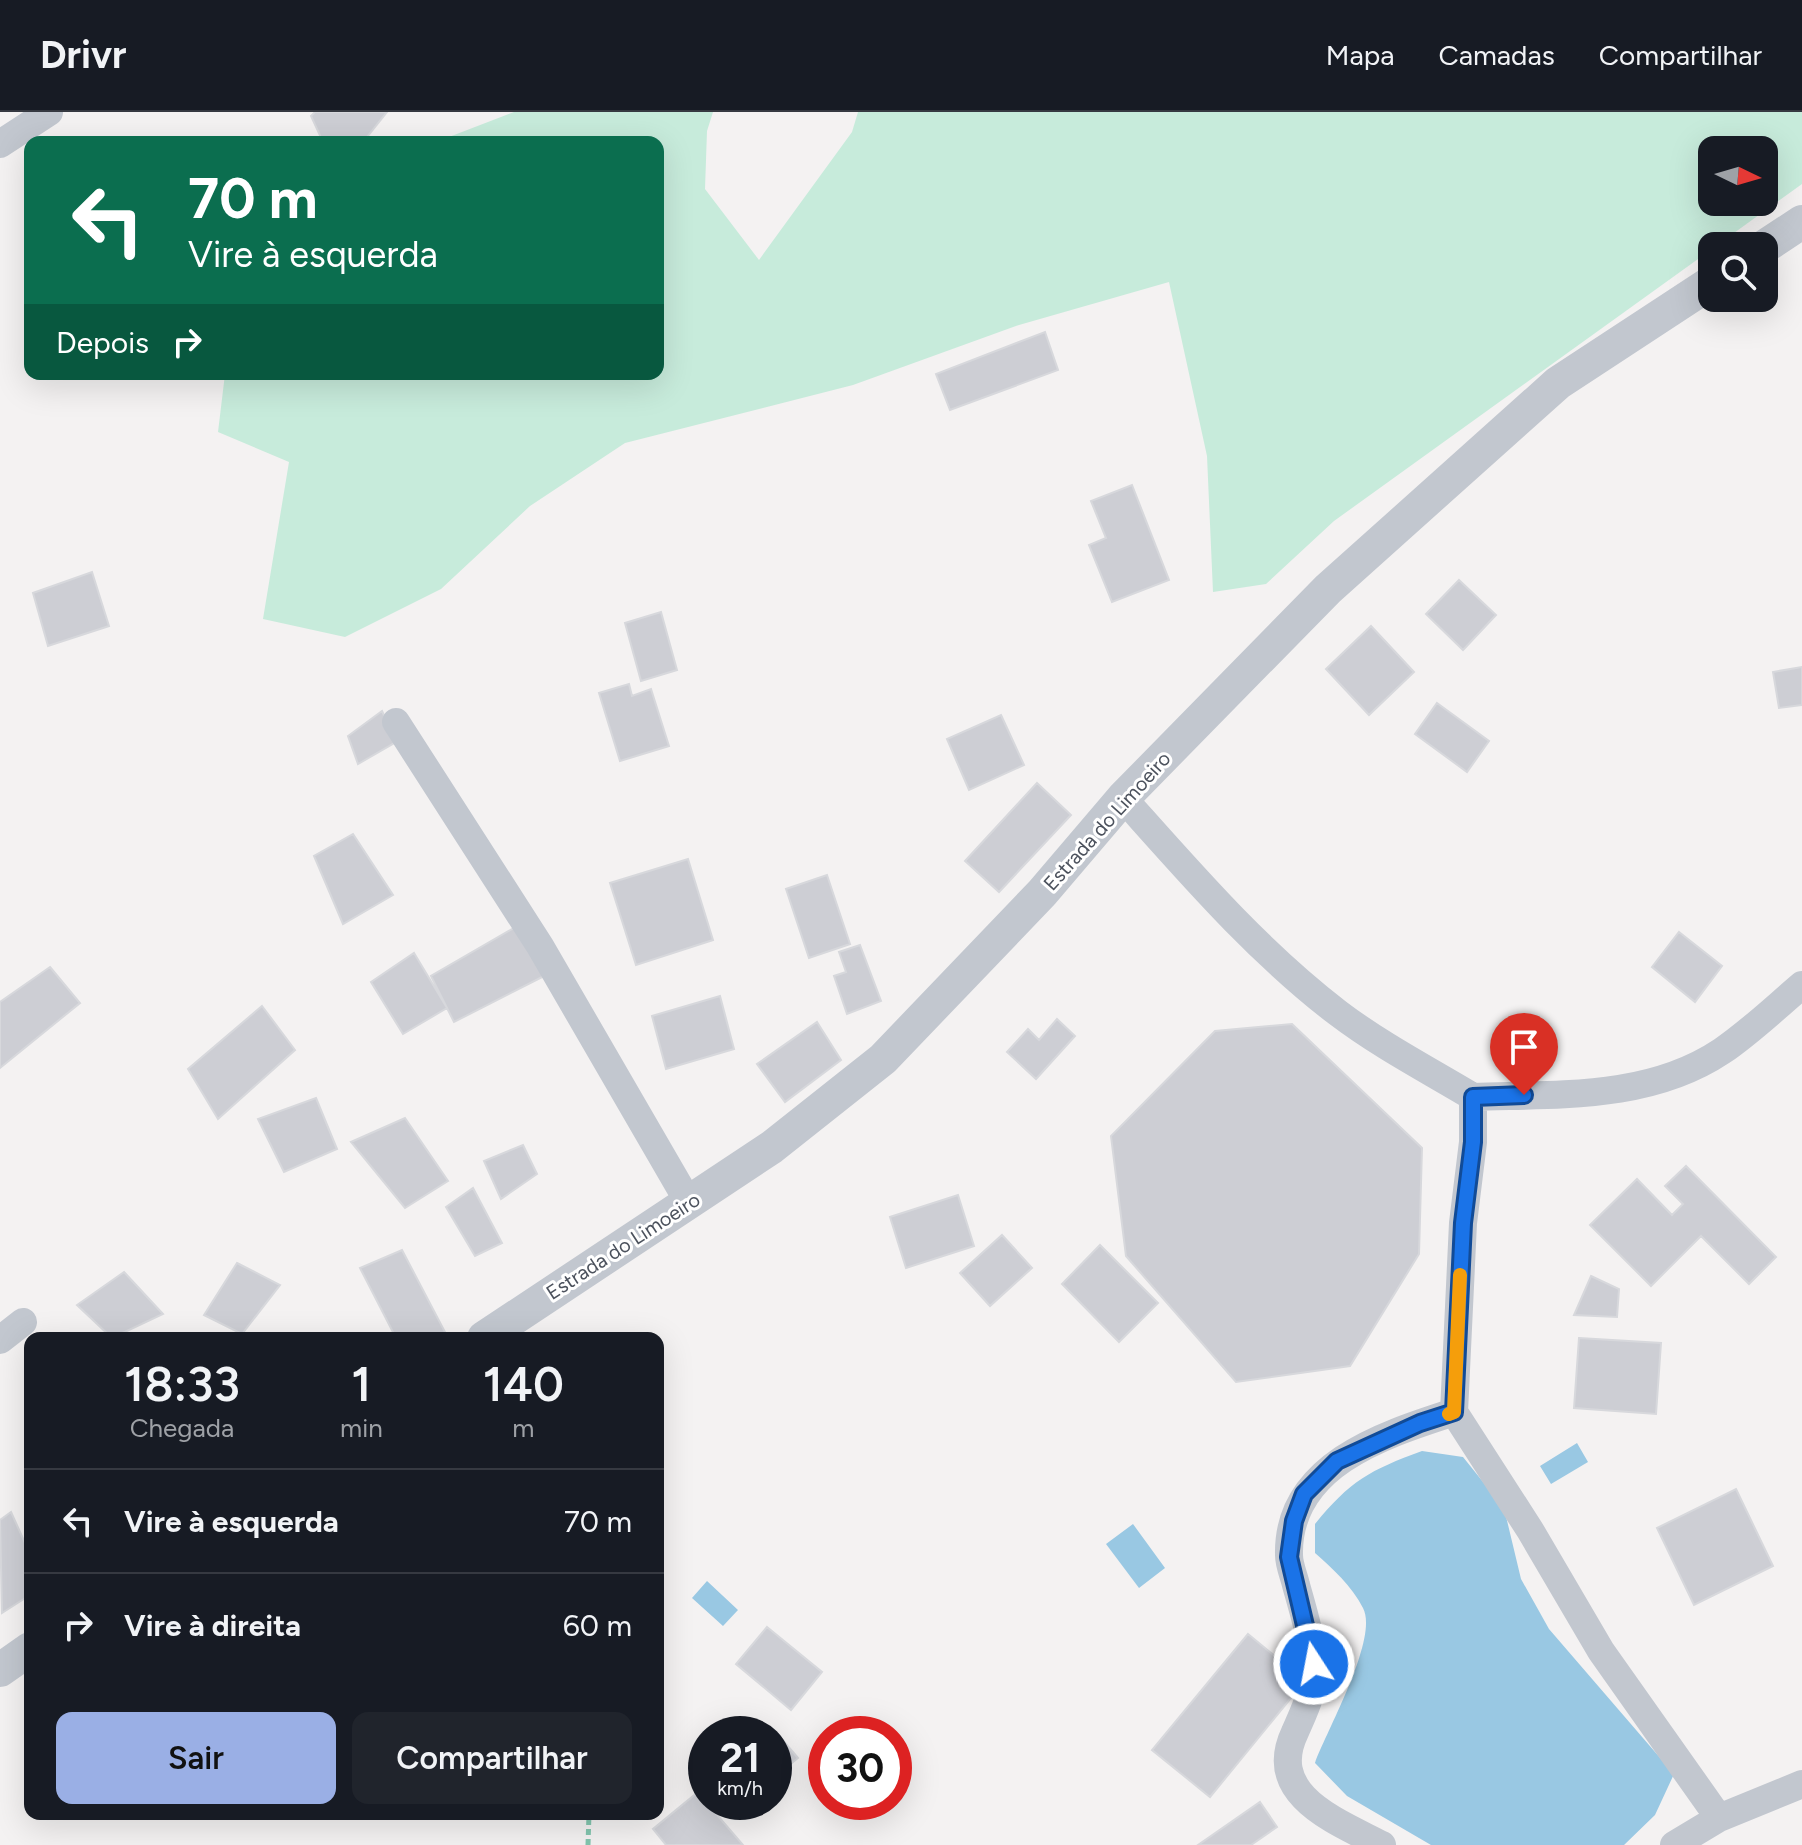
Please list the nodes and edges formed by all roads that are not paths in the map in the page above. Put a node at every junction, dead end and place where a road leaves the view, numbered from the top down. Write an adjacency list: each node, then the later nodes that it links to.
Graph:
1 (49, 112): 2 (street)
2 (0, 144)
3 (1802, 222): 4 (street)
4 (1778, 238)
5 (1698, 291): 7 (street, Estrada do Limoeiro)
6 (396, 722): 10 (street)
7 (1123, 798): 9 (street); 10 (street, Estrada do Limoeiro)
8 (1802, 985): 9 (street)
9 (1473, 1097): 14 (street)
10 (689, 1203): 12 (street, Estrada do Limoeiro)
11 (23, 1322): 13 (street)
12 (493, 1332)
13 (0, 1340)
14 (1454, 1412): 18 (street); 19 (street)
15 (24, 1653): 16 (street)
16 (0, 1670)
17 (1802, 1784): 18 (street)
18 (1719, 1818): 20 (street)
19 (1382, 1845)
20 (1674, 1845)

